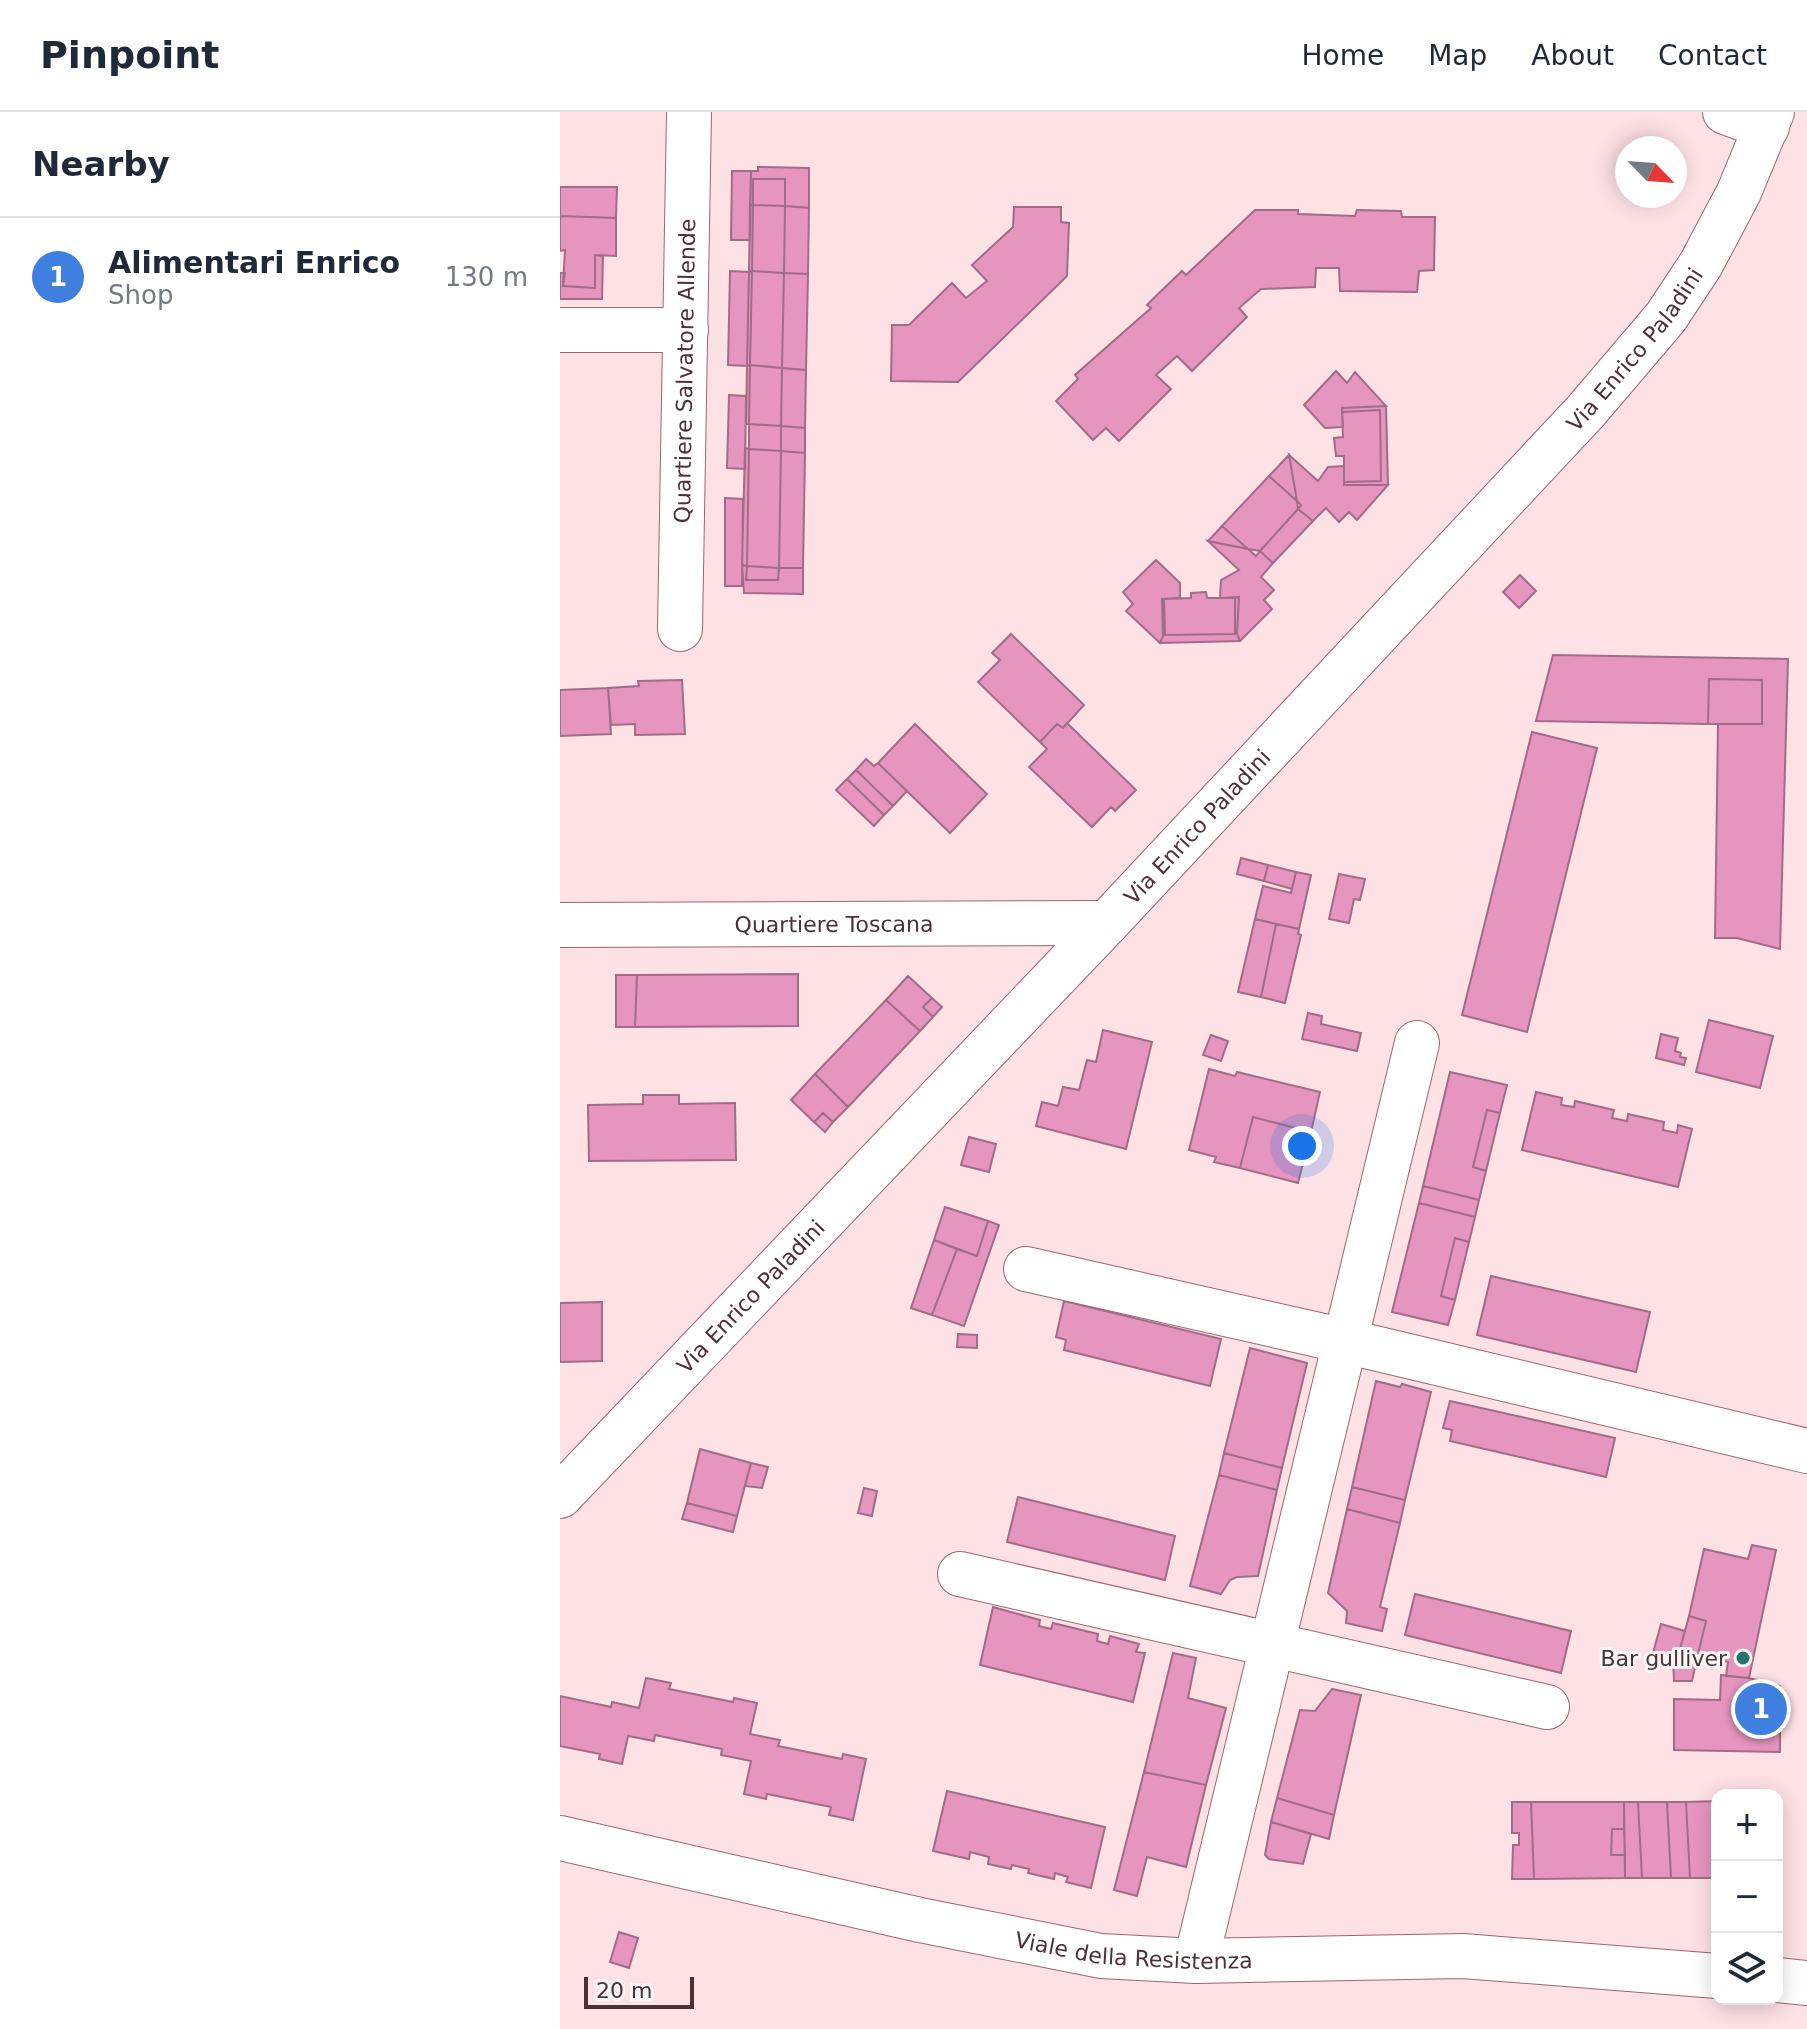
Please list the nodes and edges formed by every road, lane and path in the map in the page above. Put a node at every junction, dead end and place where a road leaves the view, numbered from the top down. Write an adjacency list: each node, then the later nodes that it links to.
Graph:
1 (689, 112): 5 (street, Quartiere Salvatore Allende)
2 (1725, 112): 3 (street)
3 (1769, 119): 7 (street, Via Enrico Paladini)
4 (560, 330): 5 (street)
5 (686, 330): 6 (street, Quartiere Salvatore Allende)
6 (680, 629)
7 (1107, 923): 8 (street, Quartiere Toscana); 13 (street, Via Enrico Paladini)
8 (560, 925)
9 (1417, 1043): 11 (street)
10 (1026, 1269): 11 (street)
11 (1345, 1341): 12 (street); 15 (street)
12 (1807, 1451)
13 (560, 1496)
14 (960, 1574): 15 (street)
15 (1272, 1645): 16 (street); 18 (street)
16 (1547, 1707)
17 (560, 1838): 18 (street, Viale della Resistenza)
18 (1196, 1961): 19 (street, Viale della Resistenza)
19 (1711, 1976)
20 (1783, 1981): 21 (street)
21 (1807, 1983)

